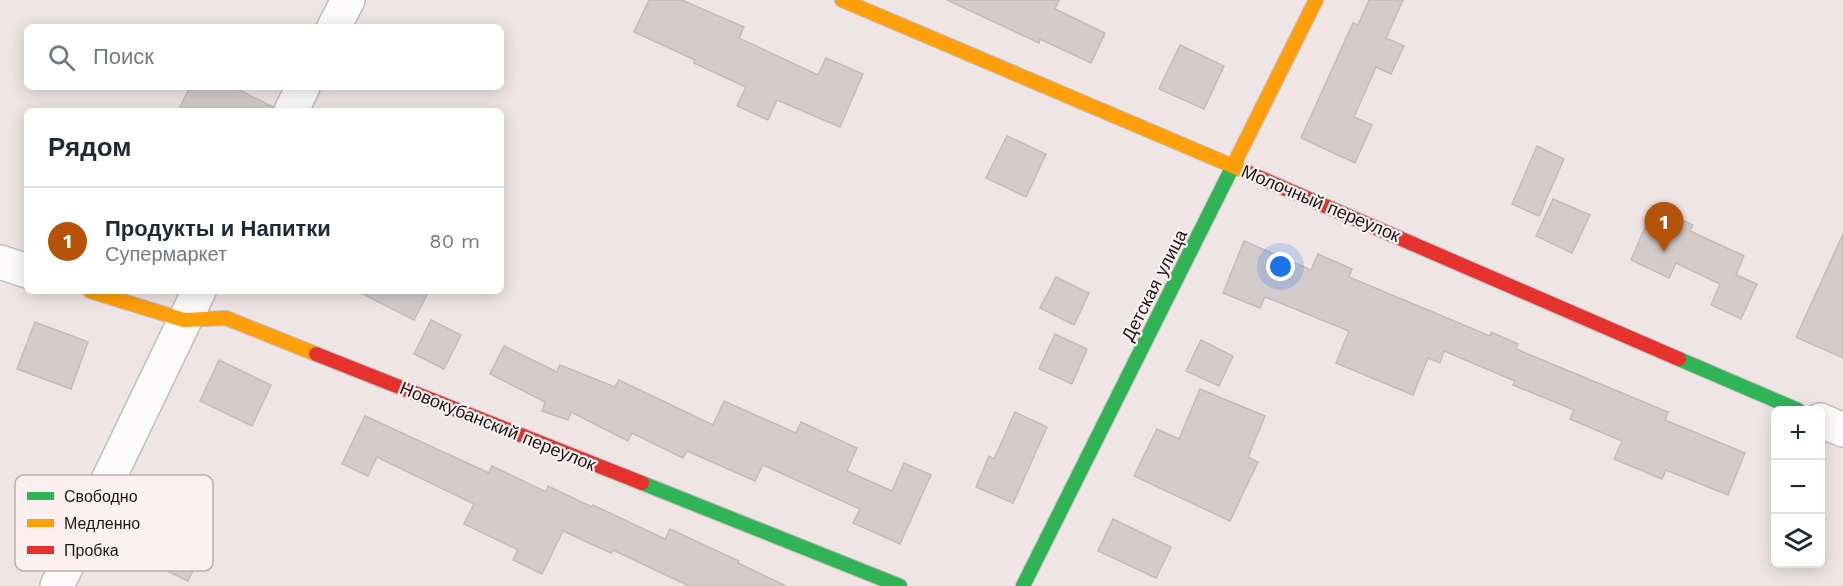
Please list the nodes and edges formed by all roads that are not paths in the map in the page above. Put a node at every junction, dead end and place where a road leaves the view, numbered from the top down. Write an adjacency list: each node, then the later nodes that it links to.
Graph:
1 (348, 0): 4 (street)
2 (842, 0): 7 (street, Молочный переулок)
3 (1316, 0): 7 (street, Детская улица)
4 (336, 24)
5 (302, 90): 6 (street)
6 (292, 108)
7 (1234, 166): 13 (street, Молочный переулок); 20 (street, Детская улица)
8 (0, 262): 9 (street)
9 (24, 270)
10 (100, 294): 12 (street, Новокубанский переулок)
11 (197, 294): 12 (street)
12 (184, 320): 16 (street); 19 (street, Новокубанский переулок)
13 (1786, 406)
14 (1825, 422): 15 (street)
15 (1843, 430)
16 (110, 475)
17 (64, 571): 18 (street)
18 (57, 586)
19 (900, 586)
20 (1023, 586)

